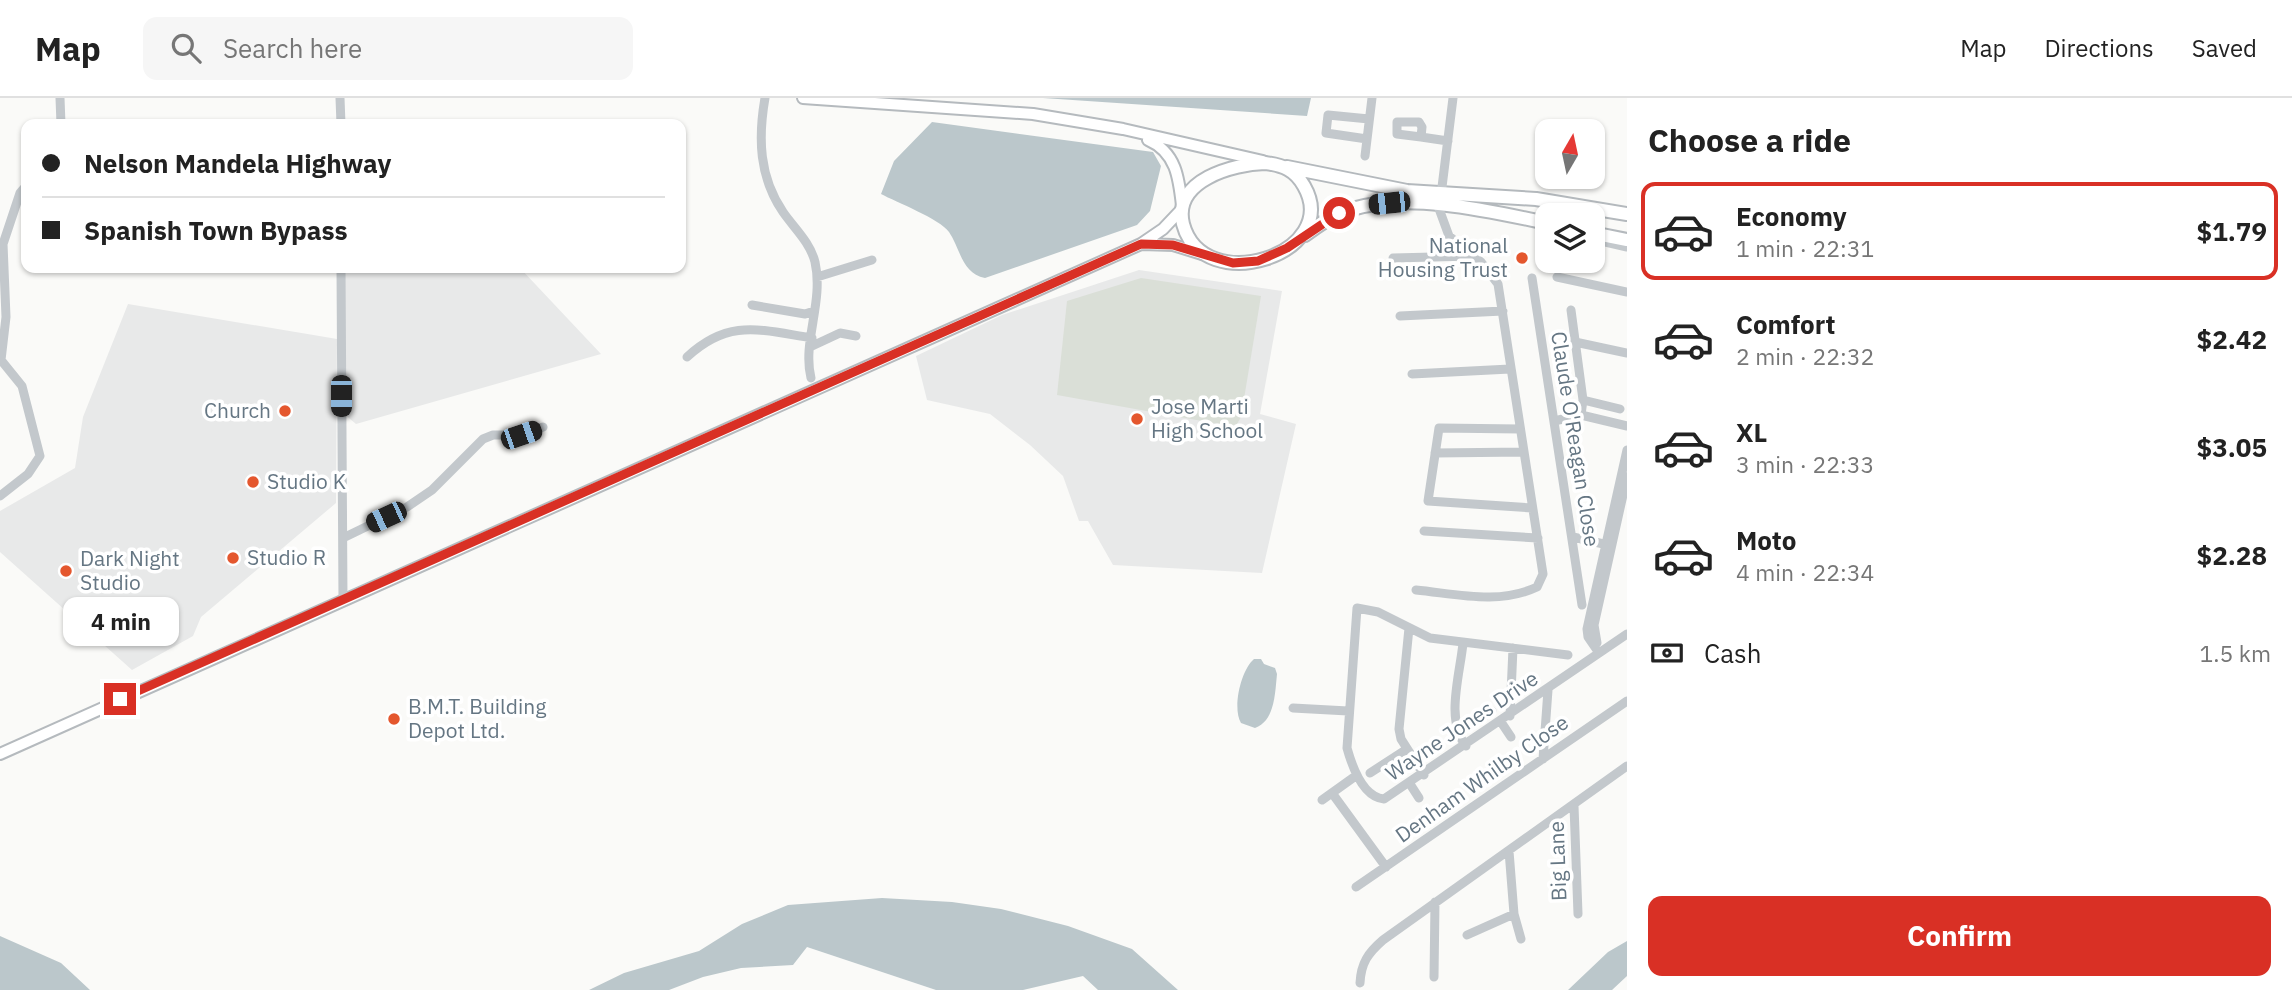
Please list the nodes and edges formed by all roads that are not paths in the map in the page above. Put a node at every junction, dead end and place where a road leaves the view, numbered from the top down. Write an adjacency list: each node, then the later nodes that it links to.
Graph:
1 (60, 98): 7 (street)
2 (340, 98): 8 (street)
3 (765, 98): 33 (street)
4 (803, 98): 10 (main road)
5 (1372, 98): 9 (street)
6 (1454, 98): 13 (street)
7 (61, 119)
8 (341, 119)
9 (1369, 119): 12 (street); 12 (street)
10 (1123, 129): 15 (main road); 18 (main road)
11 (1421, 137): 13 (street)
12 (1367, 139): 14 (street)
13 (1448, 141): 17 (street)
14 (1365, 156)
15 (1281, 165): 17 (highway); 18 (highway); 22 (highway)
16 (21, 192): 60 (street)
17 (1440, 200): 19 (highway); 20 (highway); 22 (highway); 27 (street)
18 (1182, 208): 25 (main road); 28 (highway)
19 (1627, 214)
20 (1535, 220)
21 (1605, 236): 23 (highway)
22 (1302, 237): 28 (highway)
23 (1627, 240)
24 (1605, 242): 26 (street)
25 (1141, 244): 28 (main road); 68 (main road)
26 (1627, 247)
27 (1473, 256): 29 (street); 39 (street)
28 (1208, 257)
29 (1393, 258)
30 (872, 260): 33 (street)
31 (341, 273): 64 (street)
32 (1558, 276): 35 (street)
33 (817, 277): 38 (street)
34 (1532, 278): 52 (street, Claude O'Reagan Close)
35 (1627, 292)
36 (752, 305): 38 (street)
37 (1571, 310): 42 (street)
38 (814, 311): 43 (street)
39 (1503, 311): 40 (street); 46 (street)
40 (1400, 316)
41 (856, 336): 43 (street)
42 (1575, 342): 44 (street); 49 (street)
43 (811, 343): 45 (street); 48 (street)
44 (1627, 353)
45 (687, 357)
46 (1510, 369): 47 (street); 55 (street)
47 (1412, 374)
48 (811, 378)
49 (1583, 400): 50 (street); 51 (street)
50 (1620, 409)
51 (1581, 415): 52 (street); 53 (street)
52 (1554, 421): 63 (street, Claude O'Reagan Close)
53 (1627, 426)
54 (543, 427): 64 (street)
55 (1520, 429): 57 (street); 58 (street)
56 (1627, 450): 66 (street)
57 (1524, 452): 58 (street); 61 (street)
58 (1435, 453): 61 (street)
59 (1627, 477): 66 (street)
60 (0, 496)
61 (1532, 508): 65 (street)
62 (1424, 531): 65 (street)
63 (1573, 537): 66 (street); 69 (street, Claude O'Reagan Close)
64 (343, 538): 68 (street)
65 (1538, 538): 67 (street)
66 (1609, 545): 74 (street)
67 (1416, 590)
68 (342, 600): 86 (main road)
69 (1582, 605)
70 (1409, 628): 72 (street); 80 (street, Wayne Jones Drive); 85 (street)
71 (1627, 634): 74 (street, Wayne Jones Drive)
72 (1463, 643): 73 (street); 82 (street)
73 (1513, 648): 75 (street); 81 (street)
74 (1601, 651): 76 (street, Wayne Jones Drive)
75 (1568, 655)
76 (1548, 690): 81 (street, Wayne Jones Drive); 87 (street)
77 (1627, 701): 87 (street, Denham Whilby Close)
78 (1293, 708): 80 (street)
79 (1492, 710): 82 (street)
80 (1348, 711): 90 (street, Wayne Jones Drive)
81 (1505, 719): 83 (street); 84 (street, Wayne Jones Drive)
82 (1458, 734): 84 (street)
83 (1511, 737)
84 (1466, 746): 91 (street, Wayne Jones Drive)
85 (1407, 749): 89 (street); 91 (street)
86 (0, 754)
87 (1543, 759): 98 (street, Denham Whilby Close)
88 (1627, 766): 96 (street)
89 (1370, 773)
90 (1357, 775): 92 (street, Wayne Jones Drive); 93 (street)
91 (1424, 775): 92 (street, Wayne Jones Drive)
92 (1410, 784): 94 (street)
93 (1332, 793): 95 (street); 98 (street)
94 (1419, 798)
95 (1322, 800)
96 (1574, 806): 97 (street); 102 (street, Big Lane)
97 (1509, 851): 100 (street); 101 (street)
98 (1386, 867): 99 (street, Denham Whilby Close)
99 (1356, 887)
100 (1434, 902): 105 (street); 106 (street)
101 (1514, 914): 103 (street); 104 (street)
102 (1578, 914)
103 (1468, 936)
104 (1521, 939)
105 (1434, 977)
106 (1360, 984)

